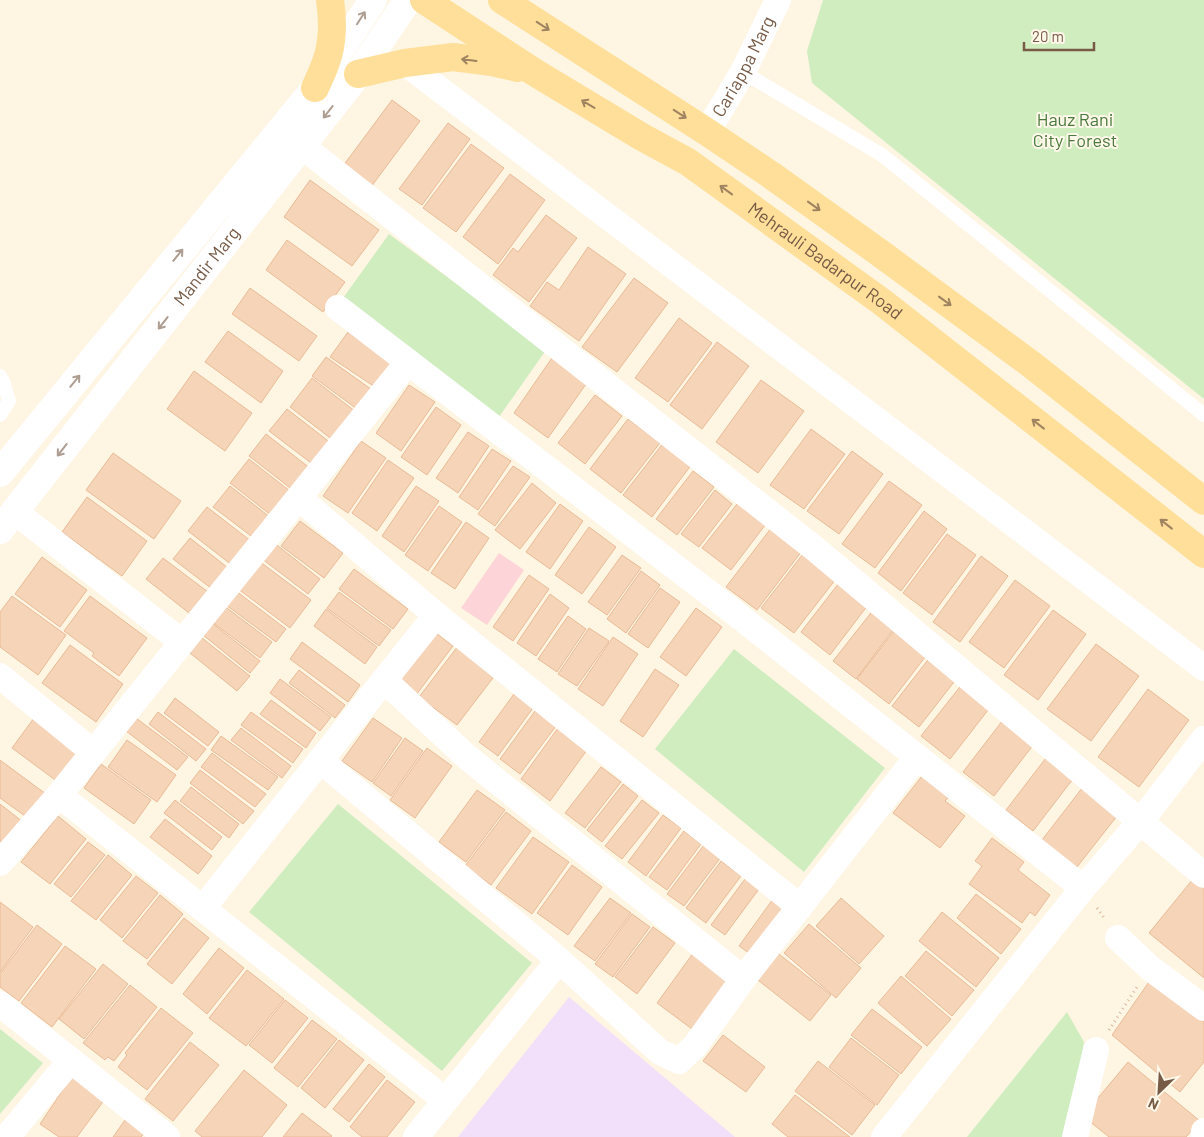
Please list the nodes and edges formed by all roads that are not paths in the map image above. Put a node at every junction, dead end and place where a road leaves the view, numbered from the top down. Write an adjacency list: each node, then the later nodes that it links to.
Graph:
1 (330, 0): 11 (main road)
2 (372, 0): 11 (main road, Mandir Marg, one-way to 2)
3 (408, 0): 10 (main road, Mandir Marg)
4 (424, 0): 8 (main road, Mehrauli Badarpur Road)
5 (502, 0): 12 (main road, one-way to 12)
6 (778, 0): 9 (street, Cariappa Marg)
7 (405, 63): 8 (main road, one-way to 7); 10 (main road); 26 (street)
8 (534, 72): 23 (main road, Mehrauli Badarpur Road, one-way to 8)
9 (743, 72): 12 (street, Cariappa Marg); 18 (lane)
10 (358, 74): 13 (main road, Mandir Marg, one-way to 13)
11 (315, 88): 19 (main road, Mandir Marg, one-way to 11)
12 (707, 132): 21 (main road, one-way to 21)
13 (302, 146): 22 (main road, Mandir Marg, one-way to 22); 34 (street)
14 (338, 308): 15 (street)
15 (408, 362): 20 (street); 31 (street)
16 (0, 376): 17 (lane)
17 (0, 415)
18 (1204, 415)
19 (0, 473)
20 (298, 498): 24 (street); 25 (street)
21 (1204, 501)
22 (7, 520): 25 (street)
23 (1204, 554)
24 (436, 615): 28 (street); 38 (street)
25 (182, 642): 30 (street)
26 (1204, 668)
27 (0, 676): 30 (street)
28 (384, 680): 32 (street); 42 (street)
29 (1204, 739): 34 (street)
30 (93, 752): 33 (street)
31 (918, 757): 37 (street); 38 (street)
32 (320, 760): 39 (street); 41 (street)
33 (59, 794): 35 (street); 39 (street)
34 (1140, 822): 36 (street); 37 (street)
35 (0, 863)
36 (1204, 875)
37 (1084, 888): 52 (street)
38 (800, 907): 42 (street)
39 (202, 908): 47 (street)
40 (1118, 938): 44 (street)
41 (559, 960): 42 (street); 47 (street)
42 (743, 979)
43 (0, 1004): 46 (street)
44 (1204, 1008)
45 (1096, 1050): 53 (street)
46 (71, 1060): 49 (street); 50 (street)
47 (445, 1100): 51 (street)
48 (1204, 1131): 54 (street)
49 (19, 1133)
50 (167, 1137)
51 (416, 1137)
52 (884, 1137)
53 (1075, 1137)
54 (1203, 1137)

